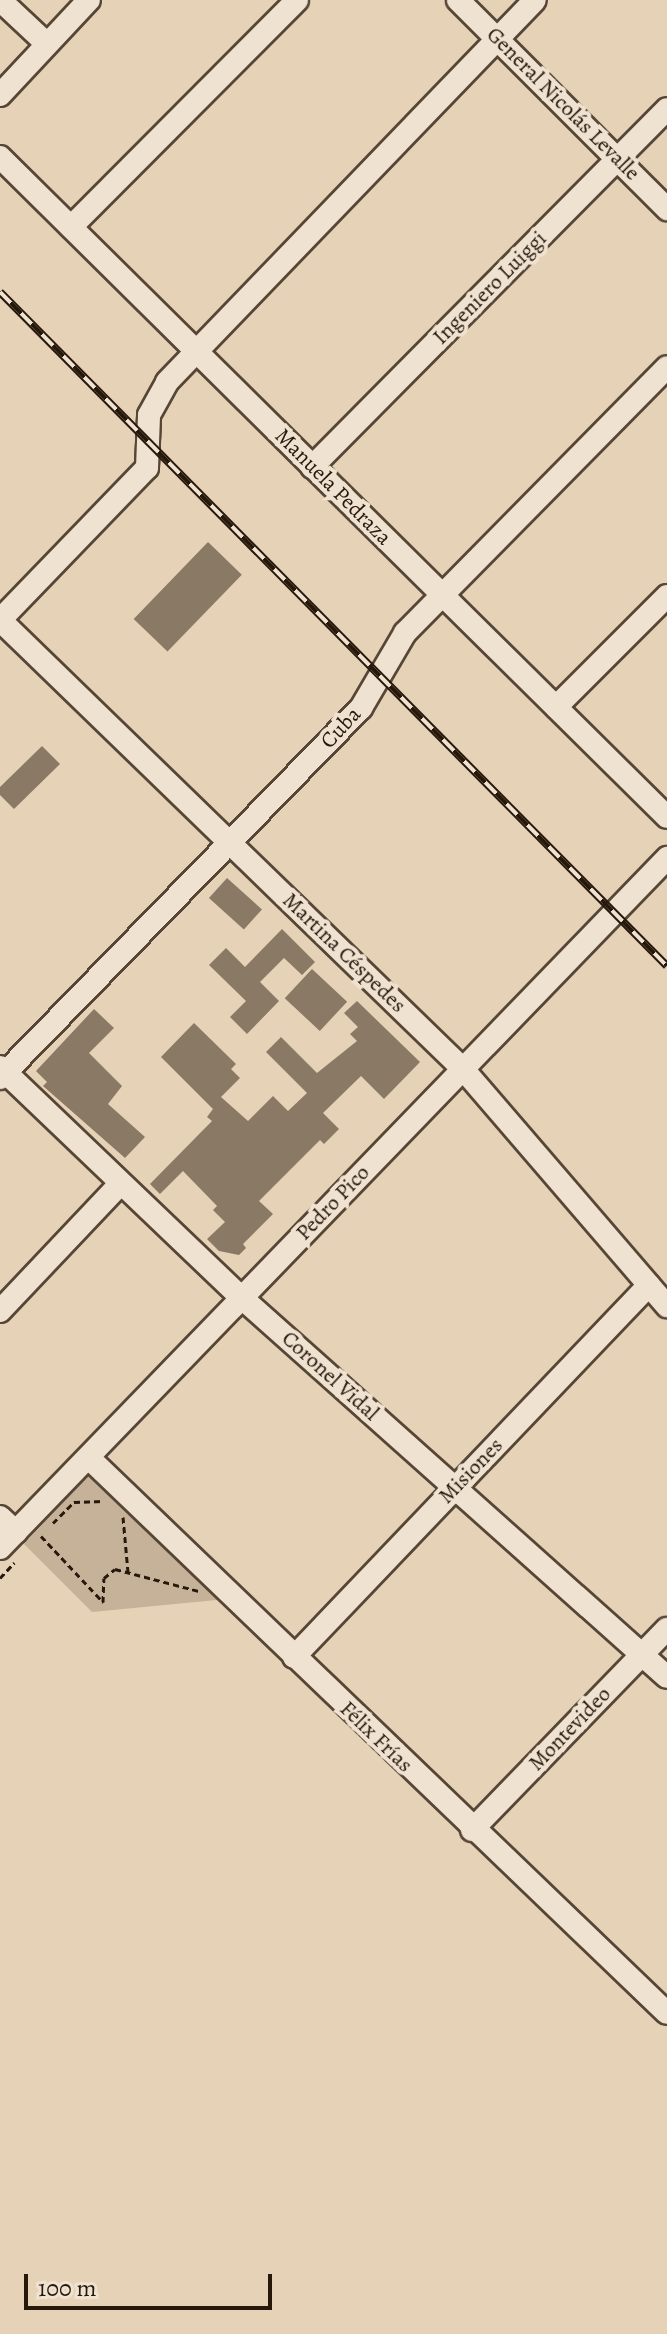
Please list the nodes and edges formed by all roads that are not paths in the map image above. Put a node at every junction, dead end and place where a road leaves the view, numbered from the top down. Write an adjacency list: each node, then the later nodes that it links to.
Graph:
1 (0, 0): 7 (street)
2 (89, 0): 7 (street)
3 (297, 0): 13 (street)
4 (458, 0): 6 (street, General Nicolás Levalle)
5 (535, 0): 6 (street)
6 (497, 39): 10 (street, General Nicolás Levalle); 14 (street)
7 (47, 44): 8 (street)
8 (0, 95)
9 (667, 109): 10 (street, Ingeniero Luiggi)
10 (618, 159): 12 (street, General Nicolás Levalle); 16 (street, Ingeniero Luiggi)
11 (1, 160): 13 (street, Manuela Pedraza)
12 (667, 209)
13 (71, 227): 14 (street, Manuela Pedraza)
14 (195, 350): 16 (street, Manuela Pedraza); 19 (street)
15 (667, 367): 17 (street, Cuba)
16 (312, 467): 17 (street, Manuela Pedraza)
17 (443, 596): 20 (street, Manuela Pedraza); 22 (street, Cuba)
18 (667, 596): 20 (street)
19 (0, 620): 22 (street, Martina Céspedes)
20 (556, 707): 21 (street, Manuela Pedraza)
21 (667, 817)
22 (230, 842): 24 (street, Martina Céspedes); 25 (street, Cuba)
23 (667, 858): 24 (street, Pedro Pico)
24 (463, 1069): 27 (street, Martina Céspedes); 28 (street, Pedro Pico)
25 (2, 1072): 26 (street, Coronel Vidal)
26 (121, 1183): 28 (street, Coronel Vidal); 30 (street)
27 (649, 1285): 29 (street, Martina Céspedes); 32 (street, Misiones)
28 (242, 1298): 31 (street, Pedro Pico); 32 (street, Coronel Vidal)
29 (667, 1306)
30 (0, 1311)
31 (89, 1458): 33 (street, Pedro Pico); 36 (street, Félix Frías)
32 (456, 1487): 35 (street, Coronel Vidal); 36 (street, Misiones)
33 (5, 1533)
34 (667, 1629): 35 (street, Montevideo)
35 (643, 1654): 37 (street, Coronel Vidal); 38 (street, Montevideo)
36 (294, 1657): 38 (street, Félix Frías)
37 (667, 1677)
38 (472, 1830): 39 (street, Félix Frías)
39 (666, 2009)

